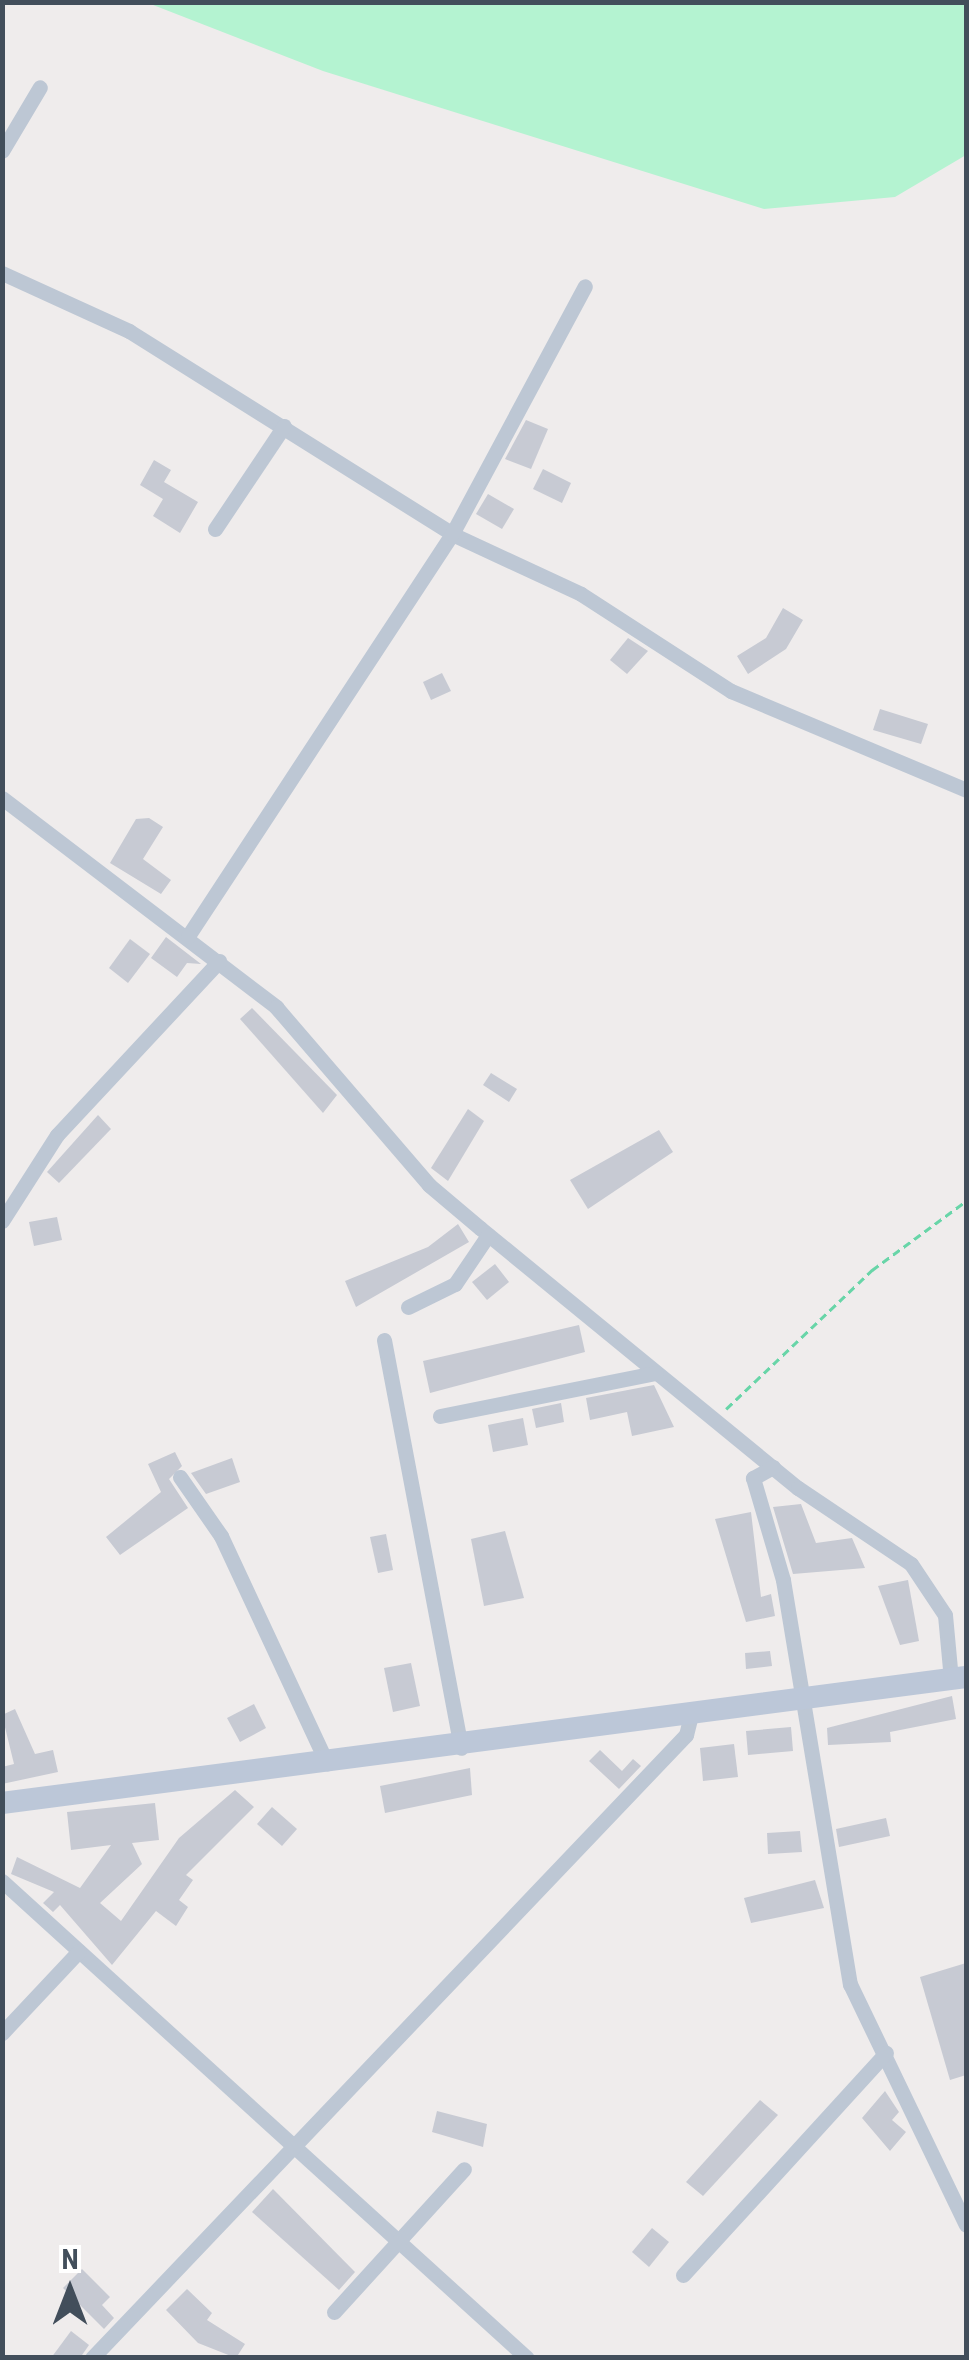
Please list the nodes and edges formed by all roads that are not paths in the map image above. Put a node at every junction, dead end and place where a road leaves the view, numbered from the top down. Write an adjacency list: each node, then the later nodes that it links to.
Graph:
1 (40, 87): 2 (street)
2 (2, 151)
3 (2, 274): 5 (street)
4 (585, 286): 7 (street)
5 (284, 426): 6 (street); 7 (street)
6 (215, 529)
7 (452, 534): 8 (street); 10 (street)
8 (966, 790)
9 (2, 798): 10 (street)
10 (188, 936): 11 (street)
11 (219, 960): 12 (street); 13 (street)
12 (2, 1222)
13 (488, 1235): 14 (street); 16 (street)
14 (408, 1307)
15 (384, 1340): 23 (street)
16 (656, 1373): 17 (street); 18 (street)
17 (440, 1416)
18 (773, 1467): 20 (street); 21 (street)
19 (180, 1476): 24 (street)
20 (959, 1679): 21 (street)
21 (804, 1704): 22 (street); 29 (street)
22 (690, 1719): 23 (street); 30 (street)
23 (460, 1748): 24 (street)
24 (327, 1763): 25 (street)
25 (2, 1803)
26 (2, 1880): 27 (street)
27 (78, 1951): 28 (street); 30 (street)
28 (2, 2034)
29 (886, 2053): 32 (street); 34 (street)
30 (296, 2150): 33 (street); 36 (street)
31 (464, 2170): 33 (street)
32 (966, 2225)
33 (398, 2242): 35 (street); 37 (street)
34 (683, 2275)
35 (334, 2312)
36 (92, 2358)
37 (526, 2358)

